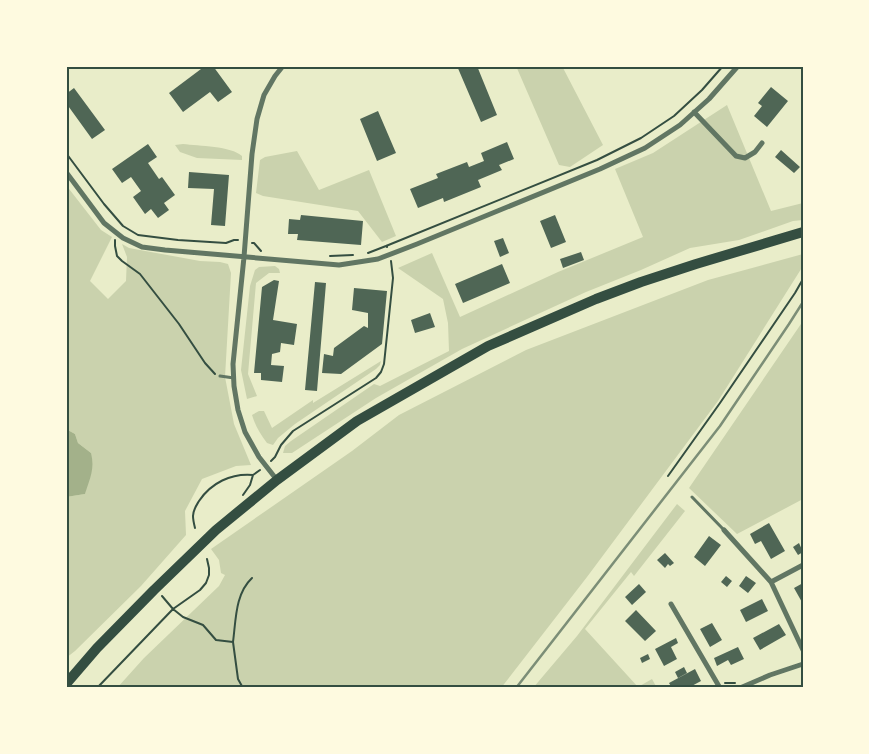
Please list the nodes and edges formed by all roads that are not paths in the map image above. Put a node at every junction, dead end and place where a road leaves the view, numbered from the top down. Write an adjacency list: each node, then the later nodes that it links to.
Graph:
1 (283, 66): 7 (street)
2 (738, 66): 3 (street)
3 (694, 112): 4 (street); 7 (street)
4 (762, 143)
5 (66, 172): 7 (street)
6 (803, 232): 10 (highway)
7 (244, 257): 9 (street)
8 (220, 376): 9 (lane)
9 (234, 378): 10 (street)
10 (277, 480): 18 (highway)
11 (692, 497): 12 (lane)
12 (724, 530): 14 (street)
13 (803, 565): 14 (street)
14 (771, 582): 16 (street)
15 (671, 604): 19 (street)
16 (803, 650)
17 (803, 664): 20 (street)
18 (66, 684)
19 (720, 688)
20 (740, 688)

